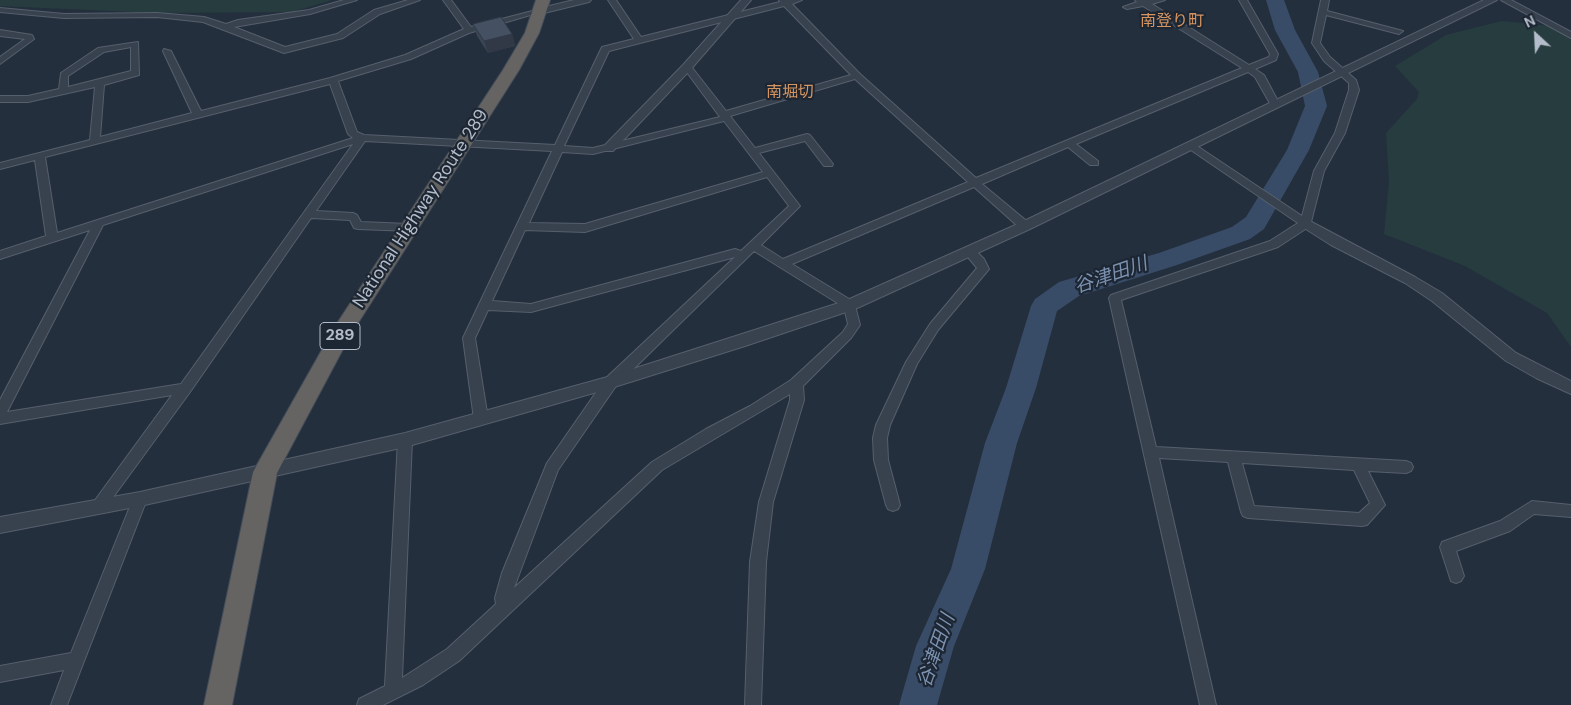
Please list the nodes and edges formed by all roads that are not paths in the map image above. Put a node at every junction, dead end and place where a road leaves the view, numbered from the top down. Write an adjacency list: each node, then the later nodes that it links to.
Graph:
1 (353, 0): 20 (street)
2 (416, 0): 20 (street)
3 (447, 0): 22 (street)
4 (586, 0): 15 (street)
5 (612, 0): 25 (street)
6 (746, 0): 19 (street)
7 (798, 0): 14 (street)
8 (1161, 0): 13 (street)
9 (1243, 0): 29 (street)
10 (1325, 0): 18 (street)
11 (1492, 0): 30 (street)
12 (1505, 0): 24 (street)
13 (1141, 1): 16 (street); 29 (street)
14 (784, 2): 19 (street); 31 (street)
15 (541, 5): 22 (street); 41 (highway, National Highway Route 289 / 289)
16 (1127, 7)
17 (0, 10): 20 (street)
18 (1323, 12): 21 (street); 30 (street)
19 (732, 16): 25 (street); 28 (street)
20 (226, 27)
21 (1399, 30)
22 (469, 31): 32 (street)
23 (0, 33): 27 (street)
24 (1571, 35)
25 (638, 39): 45 (street)
26 (167, 51): 37 (street)
27 (0, 61)
28 (687, 67): 38 (street); 44 (street)
29 (1248, 68): 36 (street); 42 (street)
30 (1338, 75): 36 (street); 54 (street)
31 (857, 76): 38 (street); 52 (street)
32 (333, 80): 37 (street); 39 (street)
33 (100, 83): 34 (street); 34 (street); 40 (street)
34 (63, 91): 35 (street)
35 (0, 99)
36 (1280, 103): 43 (street)
37 (198, 116): 40 (street)
38 (725, 116): 44 (street); 46 (street)
39 (362, 138): 41 (street); 53 (street); 55 (street)
40 (95, 142): 47 (street)
41 (464, 142): 45 (street); 58 (highway, National Highway Route 289 / 289)
42 (1069, 143): 48 (street); 52 (street)
43 (1190, 146): 54 (street); 57 (street)
44 (609, 148): 45 (street)
45 (557, 149): 56 (street)
46 (753, 151): 49 (street); 51 (street)
47 (40, 157): 50 (street); 59 (street)
48 (1094, 163)
49 (828, 164)
50 (0, 166)
51 (770, 173): 56 (street); 60 (street)
52 (975, 183): 57 (street); 64 (street)
53 (309, 214): 58 (street); 69 (street)
54 (1299, 220): 70 (street); 75 (street)
55 (99, 223): 59 (street); 71 (street)
56 (523, 226): 65 (street)
57 (1025, 226): 61 (street)
58 (408, 228): 79 (highway, National Highway Route 289 / 289)
59 (52, 237): 62 (street)
60 (754, 246): 63 (street); 64 (street)
61 (968, 251): 66 (street); 81 (street)
62 (0, 254)
63 (743, 256): 65 (street); 67 (street)
64 (784, 263): 66 (street)
65 (485, 305): 73 (street)
66 (850, 305): 67 (street); 68 (street)
67 (611, 382): 73 (street); 86 (street)
68 (796, 384): 86 (street); 93 (street)
69 (185, 388): 72 (street); 82 (street)
70 (1571, 388)
71 (0, 413)
72 (0, 419)
73 (480, 419): 74 (street)
74 (404, 440): 79 (street); 89 (street)
75 (1150, 452): 76 (street); 94 (street)
76 (1232, 457): 77 (street); 77 (street)
77 (1358, 464): 78 (street)
78 (1406, 467)
79 (265, 472): 80 (street); 91 (highway, National Highway Route 289 / 289)
80 (140, 499): 82 (street); 87 (street)
81 (893, 505)
82 (98, 507): 84 (street)
83 (1571, 511): 85 (street)
84 (0, 525)
85 (1456, 576)
86 (505, 607): 89 (street)
87 (76, 660): 88 (street); 90 (street)
88 (0, 674)
89 (393, 691): 92 (street)
90 (59, 705)
91 (218, 705)
92 (365, 705)
93 (753, 705)
94 (1208, 705)

